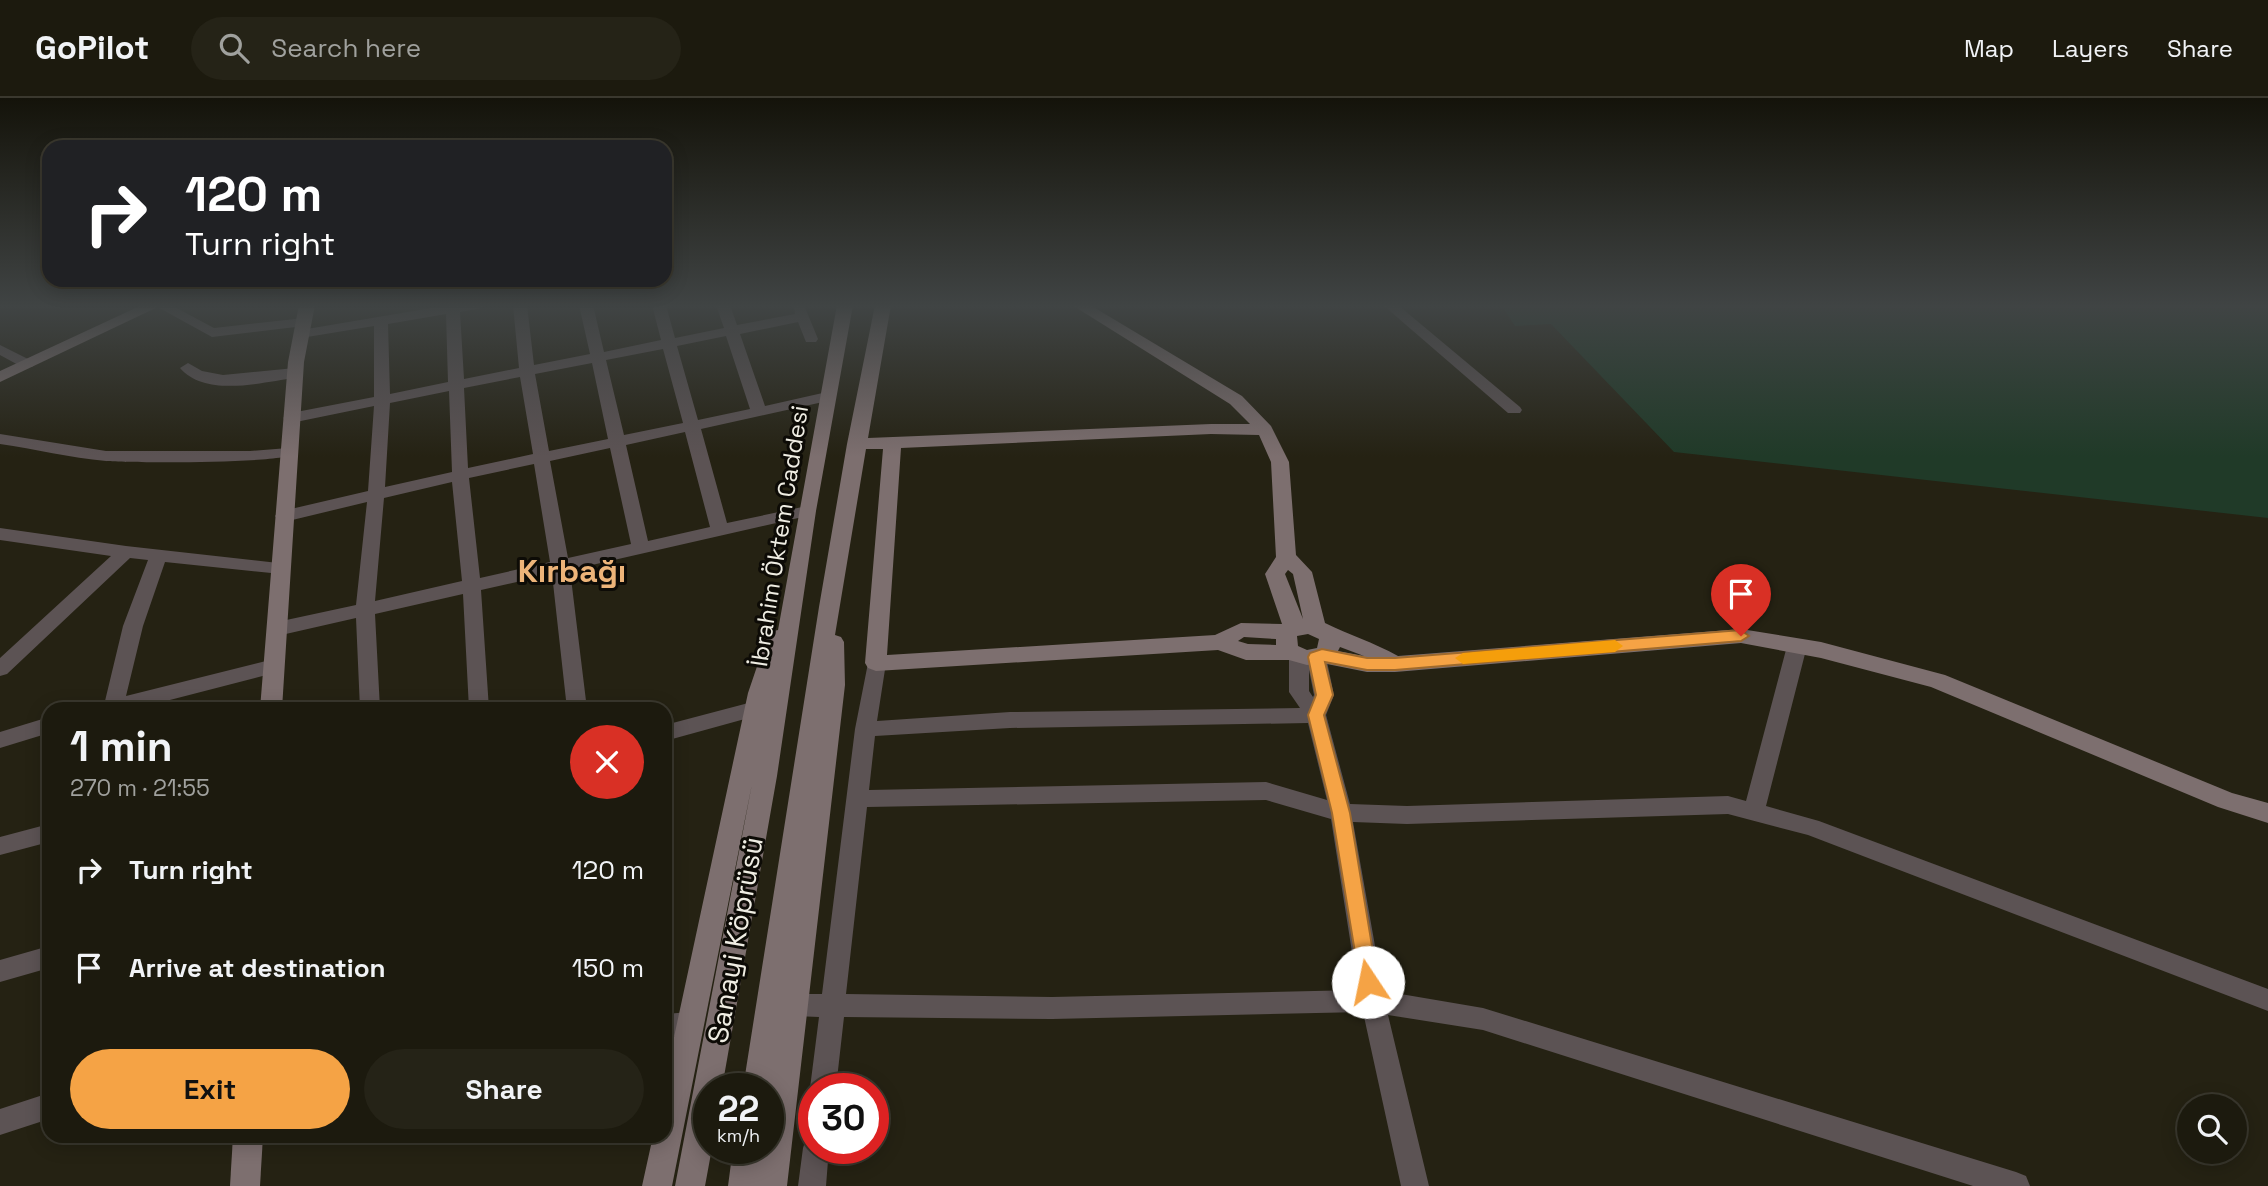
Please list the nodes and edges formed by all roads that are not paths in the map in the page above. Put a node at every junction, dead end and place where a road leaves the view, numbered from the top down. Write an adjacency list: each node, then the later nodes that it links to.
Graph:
1 (12, 356): 15 (street)
2 (45, 356): 15 (street)
3 (298, 356): 18 (street)
4 (381, 356): 22 (street)
5 (455, 356): 20 (street)
6 (525, 356): 17 (street)
7 (608, 356): 14 (street)
8 (672, 356): 26 (street)
9 (740, 356): 24 (street)
10 (835, 356): 21 (street, İbrahim Öktem Caddesi)
11 (873, 356): 31 (street)
12 (1163, 356): 27 (street)
13 (1450, 356): 23 (street)
14 (597, 358): 17 (street); 29 (street)
15 (27, 364): 19 (street)
16 (188, 368): 18 (street)
17 (527, 372): 20 (street); 33 (street)
18 (295, 373): 25 (street)
19 (0, 377)
20 (455, 385): 22 (street); 34 (street)
21 (827, 397): 24 (street); 36 (street, İbrahim Öktem Caddesi)
22 (382, 400): 25 (street); 35 (street)
23 (1514, 410)
24 (759, 412): 26 (street)
25 (291, 418): 32 (street)
26 (693, 426): 29 (street); 38 (street)
27 (1265, 430): 30 (street); 50 (street)
28 (0, 439): 32 (street)
29 (616, 442): 33 (street); 40 (street)
30 (892, 443): 31 (street); 52 (street)
31 (856, 444): 46 (street)
32 (288, 453): 37 (street)
33 (542, 458): 34 (street); 43 (street)
34 (460, 475): 35 (street); 47 (street)
35 (376, 494): 37 (street); 48 (street)
36 (807, 511): 38 (street); 45 (street, İbrahim Öktem Caddesi)
37 (284, 516): 44 (street)
38 (720, 530): 40 (street)
39 (0, 534): 41 (street)
40 (641, 548): 43 (street)
41 (126, 552): 42 (street); 54 (street)
42 (159, 555): 44 (street); 55 (street)
43 (560, 566): 47 (street); 60 (street)
44 (281, 568): 49 (street)
45 (798, 571): 61 (street); 67 (street, İbrahim Öktem Caddesi)
46 (834, 577): 79 (street); 82 (street, Sanayi Köprüsü)
47 (472, 586): 48 (street); 59 (street)
48 (365, 609): 49 (street); 58 (street)
49 (277, 629): 53 (street)
50 (1307, 643): 51 (street); 52 (street); 62 (street)
51 (1797, 646): 69 (street); 71 (street)
52 (876, 663): 64 (street)
53 (274, 666): 56 (street); 57 (street)
54 (0, 669)
55 (110, 702)
56 (129, 702)
57 (271, 702)
58 (370, 702)
59 (479, 702)
60 (576, 702)
61 (756, 709): 65 (street); 80 (street)
62 (1316, 715): 64 (street); 70 (street)
63 (42, 727): 66 (street)
64 (865, 729): 68 (street)
65 (672, 731)
66 (0, 740)
67 (765, 776): 92 (street, Sanayi Köprüsü)
68 (858, 799): 70 (street); 78 (street)
69 (1754, 812): 70 (street); 76 (street)
70 (1341, 813): 77 (street)
71 (2268, 813)
72 (42, 835): 73 (street)
73 (0, 846)
74 (42, 959): 75 (street)
75 (0, 971)
76 (2268, 1000)
77 (1372, 1001): 78 (street); 96 (street); 97 (street)
78 (832, 1004): 79 (street); 83 (street)
79 (794, 1005): 94 (street)
80 (677, 1025): 81 (street)
81 (672, 1065)
82 (759, 1073)
83 (825, 1073)
84 (42, 1108): 85 (street)
85 (0, 1122)
86 (248, 1143): 90 (street)
87 (662, 1143): 91 (street)
88 (746, 1164): 93 (street)
89 (814, 1164): 95 (street)
90 (245, 1186)
91 (657, 1186)
92 (690, 1186)
93 (743, 1186)
94 (772, 1186)
95 (812, 1186)
96 (1415, 1186)
97 (2016, 1186)

